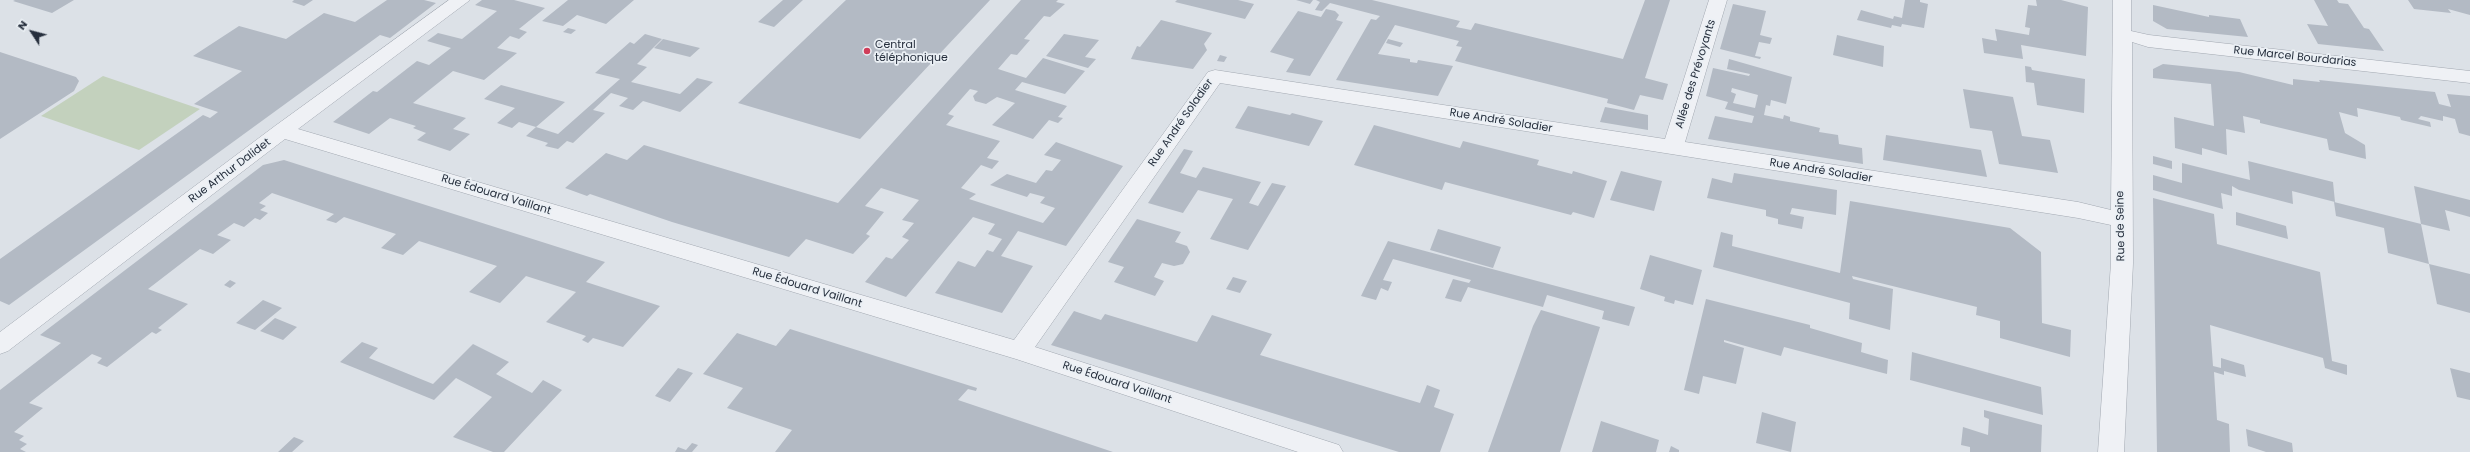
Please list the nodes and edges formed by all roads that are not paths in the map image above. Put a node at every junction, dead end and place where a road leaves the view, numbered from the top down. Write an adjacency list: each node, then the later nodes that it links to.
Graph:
1 (462, 0): 6 (street, Rue Arthur Dalidet)
2 (1718, 0): 7 (street, Allée des Prévoyants)
3 (2122, 0): 4 (street, Rue de Seine)
4 (2122, 34): 5 (street, Rue Marcel Bourdarias); 8 (street, Rue de Seine)
5 (2470, 77)
6 (282, 131): 9 (street, Rue Arthur Dalidet); 10 (street, Rue Édouard Vaillant)
7 (1673, 148): 8 (street, Rue André Soladier); 10 (street, Rue André Soladier)
8 (2121, 220): 12 (street, Rue de Seine)
9 (0, 345)
10 (1019, 351): 11 (street, Rue Édouard Vaillant)
11 (1330, 452)
12 (2112, 452)

